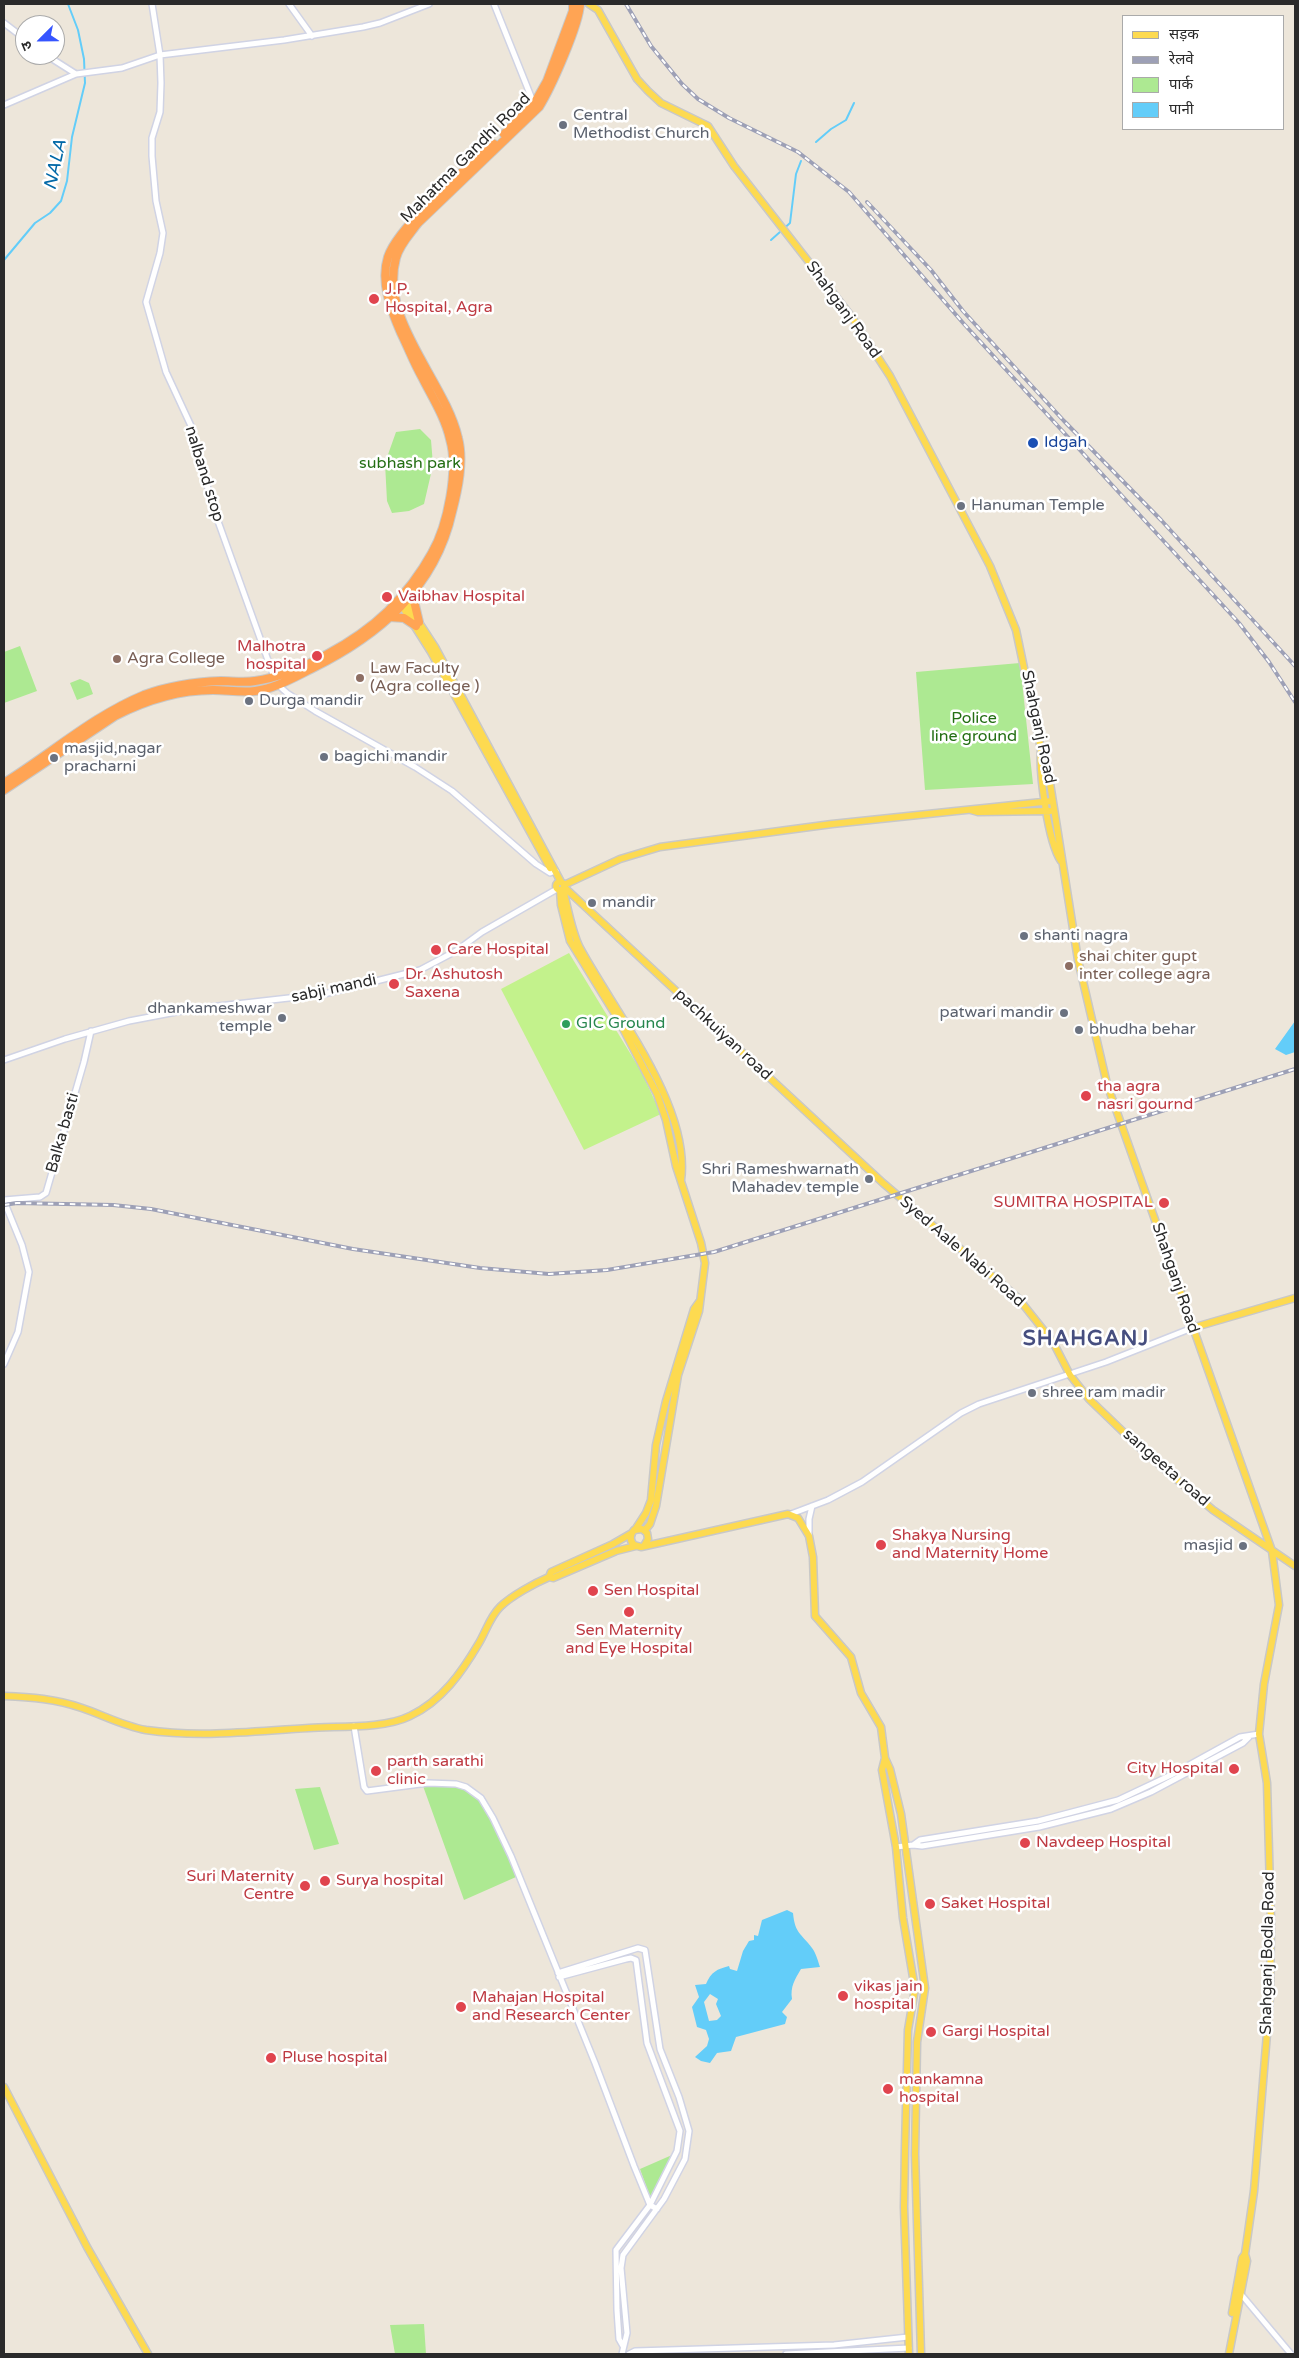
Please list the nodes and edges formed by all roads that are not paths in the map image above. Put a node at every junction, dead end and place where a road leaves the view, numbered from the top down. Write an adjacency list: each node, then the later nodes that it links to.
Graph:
1 (152, 4): 13 (street, nalband stop)
2 (289, 4): 12 (street)
3 (428, 4): 12 (street)
4 (494, 4): 16 (street)
5 (573, 4): 16 (highway, Mahatma Gandhi Road)
6 (580, 4): 9 (highway, Mahatma Gandhi Road)
7 (589, 4): 8 (main road, Shahganj Road)
8 (596, 7): 9 (main road); 25 (main road, Shahganj Road)
9 (578, 13): 18 (highway, Mahatma Gandhi Road)
10 (4, 23): 11 (street)
11 (15, 31)
12 (312, 36): 13 (street)
13 (160, 55): 15 (street); 22 (street, nalband stop)
14 (63, 65): 15 (street)
15 (78, 74): 17 (street)
16 (534, 104): 19 (highway, Mahatma Gandhi Road)
17 (4, 105)
18 (416, 590): 19 (highway, Mahatma Gandhi Road); 21 (highway)
19 (401, 600): 20 (highway, Mahatma Gandhi Road); 21 (main road); 22 (highway, Mahatma Gandhi Road)
20 (389, 617): 21 (highway); 22 (highway, Mahatma Gandhi Road)
21 (418, 624): 28 (main road)
22 (276, 681): 23 (highway, Mahatma Gandhi Road); 24 (highway, Mahatma Gandhi Road); 28 (street)
23 (4, 783)
24 (4, 790)
25 (1049, 802): 26 (main road); 27 (main road, Shahganj Road)
26 (970, 810): 27 (main road); 29 (main road)
27 (1051, 811): 36 (main road, Shahganj Road)
28 (554, 872): 29 (main road)
29 (561, 886): 30 (street, sabji mandi); 32 (main road, pachkuiyan road); 35 (main road)
30 (91, 1031): 31 (street, sabji mandi); 33 (street, Balka basti)
31 (4, 1060)
32 (882, 1182): 38 (main road, Syed Aale Nabi Road)
33 (4, 1200): 37 (street)
34 (1295, 1298): 36 (main road)
35 (700, 1302): 41 (main road); 42 (main road)
36 (1192, 1328): 38 (street); 47 (main road, Shahganj Road)
37 (4, 1364)
38 (1070, 1375): 39 (street); 47 (main road, sangeeta road)
39 (812, 1506): 40 (street); 43 (street)
40 (791, 1514): 43 (main road); 44 (main road)
41 (634, 1531): 42 (main road); 46 (main road); 49 (main road)
42 (646, 1533): 44 (main road); 45 (main road)
43 (809, 1536): 53 (main road)
44 (665, 1541): 45 (main road)
45 (646, 1544): 46 (main road)
46 (636, 1546): 49 (main road)
47 (1272, 1551): 48 (main road, sangeeta road); 52 (main road, Shahganj Bodla Road)
48 (1295, 1566)
49 (549, 1577): 51 (main road)
50 (4, 1696): 51 (main road)
51 (354, 1726): 56 (street)
52 (1259, 1734): 54 (street); 60 (main road, Shahganj Bodla Road)
53 (885, 1758): 54 (main road); 55 (main road)
54 (909, 1845): 55 (street); 69 (main road)
55 (896, 1847): 62 (main road)
56 (559, 1975): 58 (street); 58 (street); 59 (street)
57 (4, 2087): 65 (main road)
58 (650, 2205): 59 (street); 63 (street)
59 (657, 2209): 63 (street)
60 (1245, 2254): 61 (main road, Shahganj Bodla Road); 70 (main road)
61 (1240, 2293): 70 (main road, Shahganj Bodla Road); 71 (street)
62 (908, 2337): 64 (main road); 67 (street)
63 (623, 2346): 66 (street)
64 (909, 2351): 68 (street)
65 (148, 2354)
66 (622, 2354): 67 (street)
67 (630, 2354)
68 (786, 2354)
69 (921, 2354)
70 (1227, 2354)
71 (1291, 2354)

